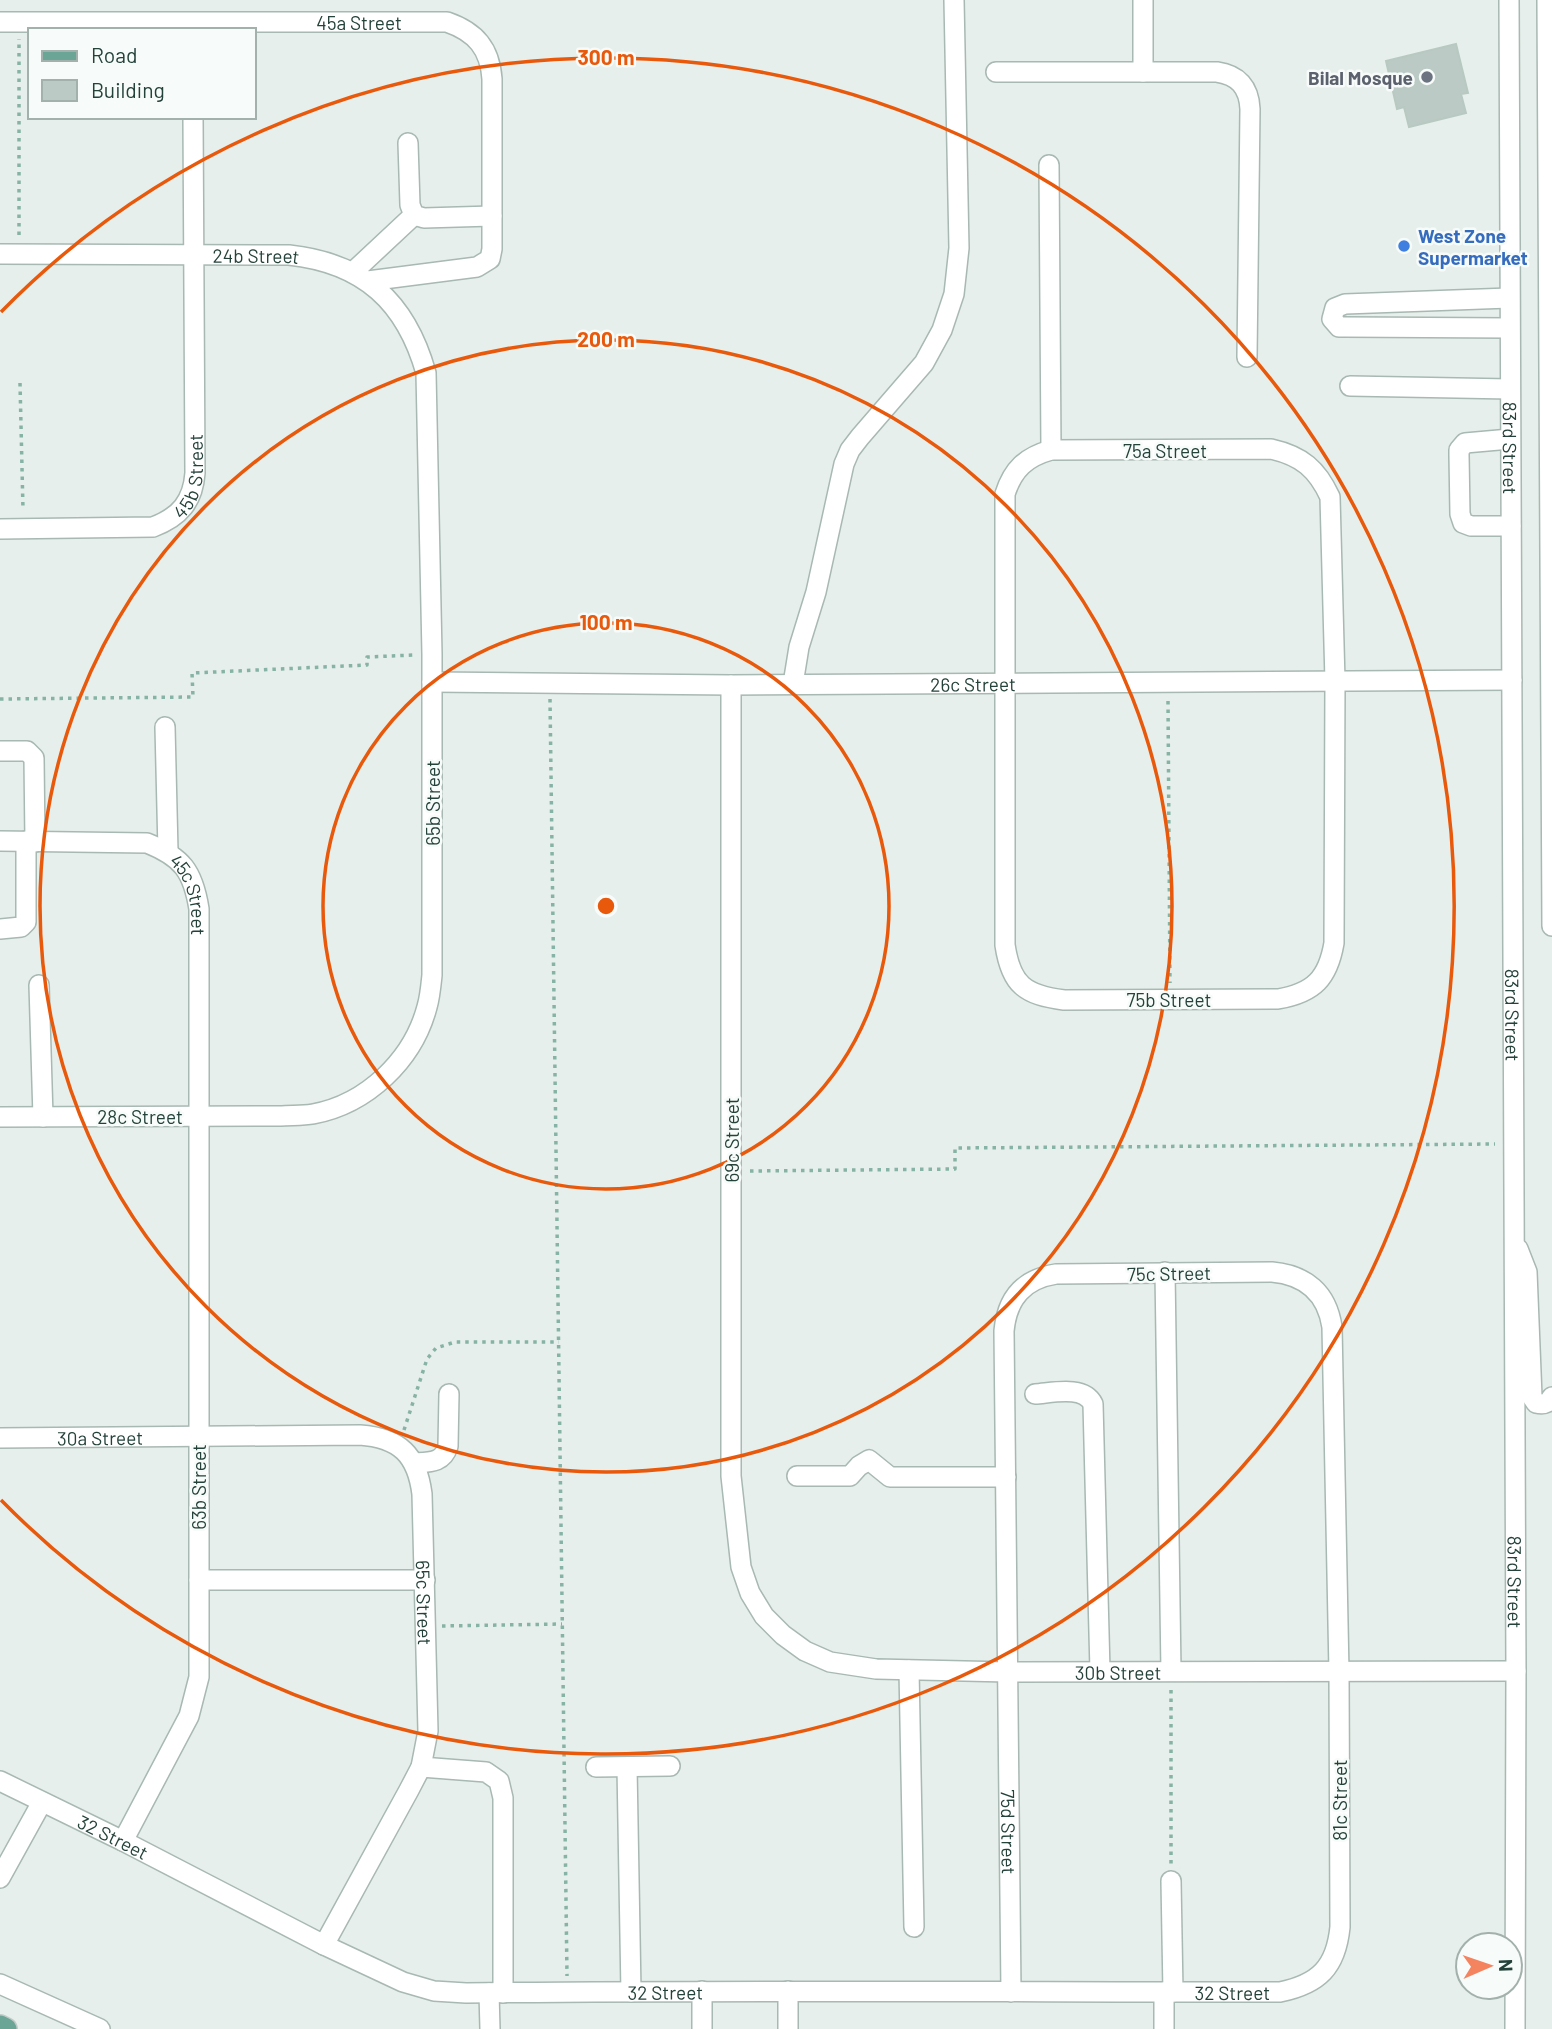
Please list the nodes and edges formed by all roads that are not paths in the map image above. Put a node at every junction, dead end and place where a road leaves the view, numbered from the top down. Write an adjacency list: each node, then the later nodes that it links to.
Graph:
1 (954, 0): 33 (street)
2 (1143, 0): 8 (street)
3 (1508, 0): 18 (street, 83rd Street)
4 (1547, 0): 16 (street, 83rd Street)
5 (9, 22): 6 (street, 45a Street)
6 (192, 26): 13 (street, 45a Street)
7 (996, 72): 8 (street)
8 (1143, 72): 20 (street)
9 (192, 119): 15 (street)
10 (408, 143): 12 (street)
11 (1049, 165): 25 (street)
12 (414, 215): 13 (street); 17 (street)
13 (492, 216): 17 (street, 45a Street)
14 (9, 254): 15 (street, 24b Street)
15 (193, 254): 17 (street, 24b Street); 27 (street, 45b Street)
16 (1550, 255): 30 (street, 83rd Street)
17 (360, 276): 23 (street, 24b Street)
18 (1508, 298): 19 (street, 83rd Street); 19 (street)
19 (1508, 328): 22 (street, 83rd Street)
20 (1247, 357)
21 (1350, 386): 22 (street)
22 (1510, 389): 24 (street, 83rd Street)
23 (428, 401): 31 (street, 65b Street)
24 (1510, 439): 26 (street, 83rd Street); 26 (street)
25 (1051, 450): 29 (street, 75a Street); 32 (street, 75a Street)
26 (1511, 526): 28 (street, 83rd Street)
27 (0, 529)
28 (1513, 680): 29 (street, 26c Street); 47 (street, 83rd Street)
29 (1335, 681): 32 (street, 26c Street); 32 (street, 75b Street)
30 (1552, 681): 40 (street, 83rd Street)
31 (432, 682): 34 (street, 26c Street); 44 (street, 65b Street)
32 (1004, 683): 33 (street, 26c Street)
33 (793, 684): 34 (street, 26c Street)
34 (731, 685): 59 (street, 69c Street)
35 (165, 727): 39 (street)
36 (0, 751): 38 (street)
37 (0, 841): 38 (street, 45c Street)
38 (31, 842): 39 (street, 45c Street); 41 (street)
39 (168, 851): 43 (street, 45c Street)
40 (1552, 926)
41 (0, 929)
42 (39, 985): 46 (street)
43 (198, 1116): 44 (street, 28c Street); 46 (street, 28c Street); 52 (street, 63b Street)
44 (280, 1116)
45 (0, 1117): 46 (street, 28c Street)
46 (43, 1117)
47 (1513, 1243): 51 (street); 64 (street, 83rd Street)
48 (1165, 1272): 56 (street, 75c Street); 63 (street); 65 (street, 75c Street)
49 (449, 1394): 54 (street)
50 (1035, 1394): 62 (street)
51 (1552, 1397)
52 (198, 1436): 53 (street, 30a Street); 54 (street, 65c Street); 57 (street, 63b Street)
53 (0, 1438)
54 (414, 1463): 58 (street, 65c Street)
55 (797, 1476): 56 (street)
56 (1006, 1477): 61 (street, 75c Street)
57 (199, 1580): 58 (street); 72 (street, 63b Street)
58 (425, 1580): 67 (street, 65c Street)
59 (750, 1593): 60 (street, 30b Street)
60 (909, 1670): 61 (street, 30b Street); 75 (street)
61 (1008, 1671): 62 (street, 30b Street); 82 (street, 75d Street)
62 (1100, 1671): 63 (street, 30b Street)
63 (1171, 1671): 65 (street, 30b Street)
64 (1516, 1671): 65 (street, 30b Street); 92 (street, 83rd Street)
65 (1339, 1672): 76 (street, 81c Street)
66 (670, 1766): 69 (street)
67 (421, 1767): 77 (street, 65c Street); 84 (street)
68 (596, 1767): 69 (street)
69 (627, 1767): 81 (street)
70 (0, 1781): 71 (street, 32 Street)
71 (43, 1802): 72 (street, 32 Street); 73 (street)
72 (123, 1841): 77 (street, 32 Street)
73 (0, 1878)
74 (1171, 1881): 83 (street)
75 (914, 1927)
76 (1340, 1927): 83 (street, 32 Street)
77 (324, 1945): 84 (street, 32 Street)
78 (0, 1984): 87 (street)
79 (702, 1991): 80 (street, 32 Street); 81 (street, 32 Street); 89 (street)
80 (788, 1991): 82 (street, 32 Street); 90 (street)
81 (631, 1992): 84 (street, 32 Street)
82 (1011, 1992): 83 (street, 32 Street)
83 (1168, 1992): 91 (street)
84 (496, 1993): 88 (street)
85 (0, 2026): 86 (main road)
86 (6, 2029)
87 (100, 2029)
88 (490, 2029)
89 (702, 2029)
90 (788, 2029)
91 (1164, 2029)
92 (1515, 2029)

